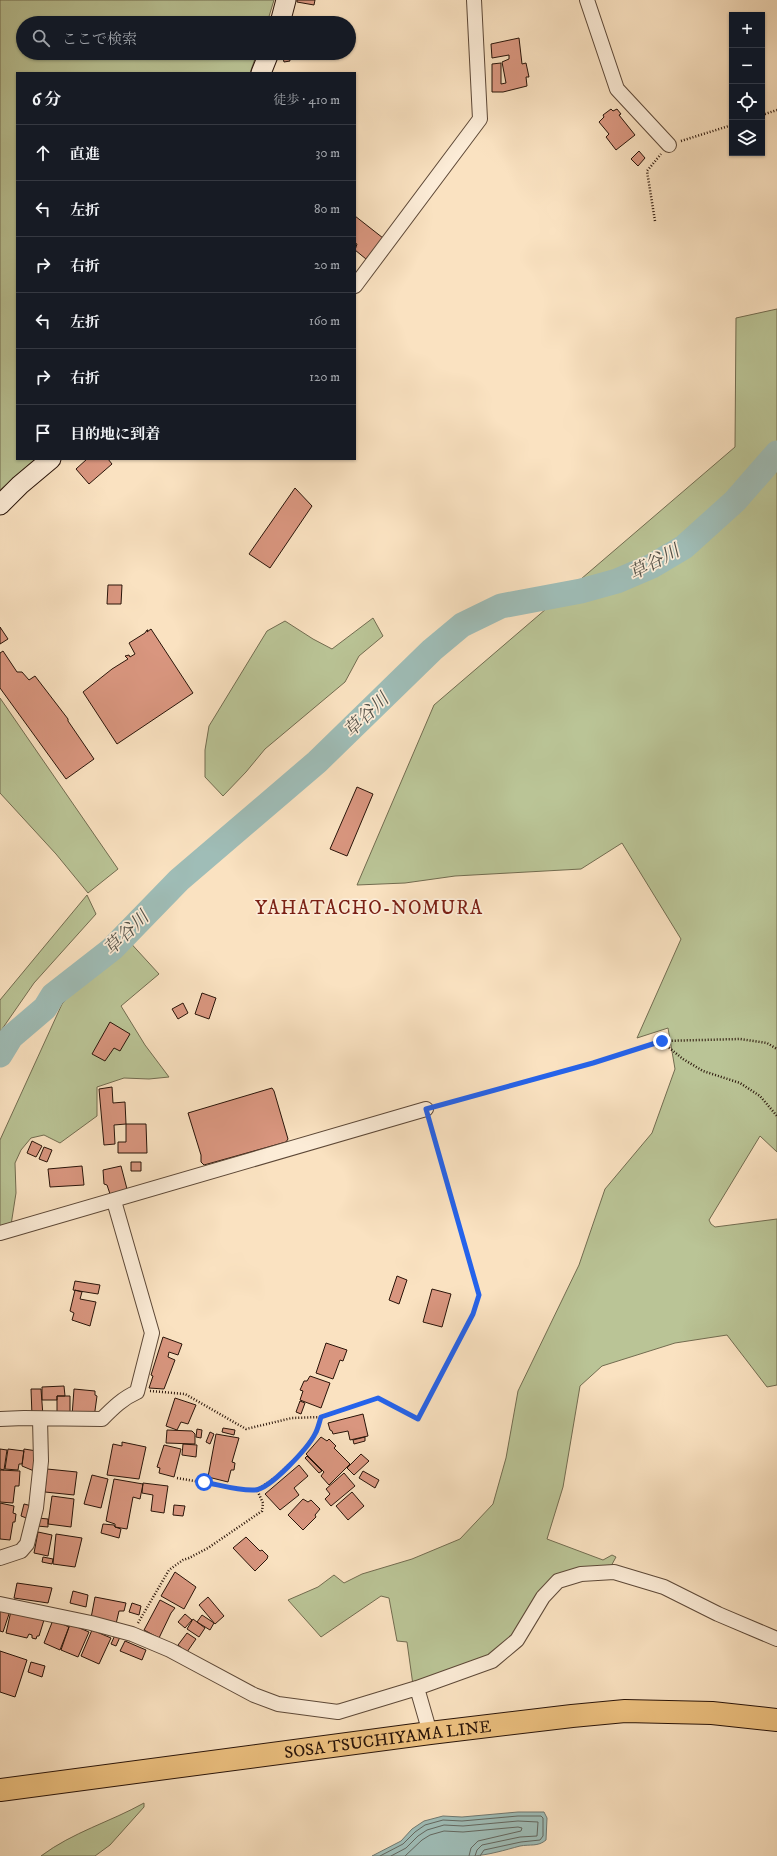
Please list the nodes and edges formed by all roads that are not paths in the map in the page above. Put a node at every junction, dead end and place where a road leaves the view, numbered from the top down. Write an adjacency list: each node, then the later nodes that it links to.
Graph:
1 (286, 0): 4 (main road)
2 (474, 0): 8 (street)
3 (587, 0): 7 (street)
4 (282, 16)
5 (266, 60): 6 (main road)
6 (261, 72)
7 (669, 145)
8 (356, 285)
9 (50, 460): 10 (main road)
10 (0, 505)
11 (426, 1109): 12 (street)
12 (114, 1200): 13 (street); 14 (street)
13 (0, 1233)
14 (40, 1419): 15 (street); 16 (street)
15 (0, 1420)
16 (0, 1558)
17 (0, 1604): 19 (street)
18 (777, 1639): 19 (street)
19 (417, 1688): 21 (street)
20 (777, 1720): 21 (main road, SOSA TSUCHIYAMA LINE)
21 (430, 1733): 22 (main road, SOSA TSUCHIYAMA LINE)
22 (0, 1790)

